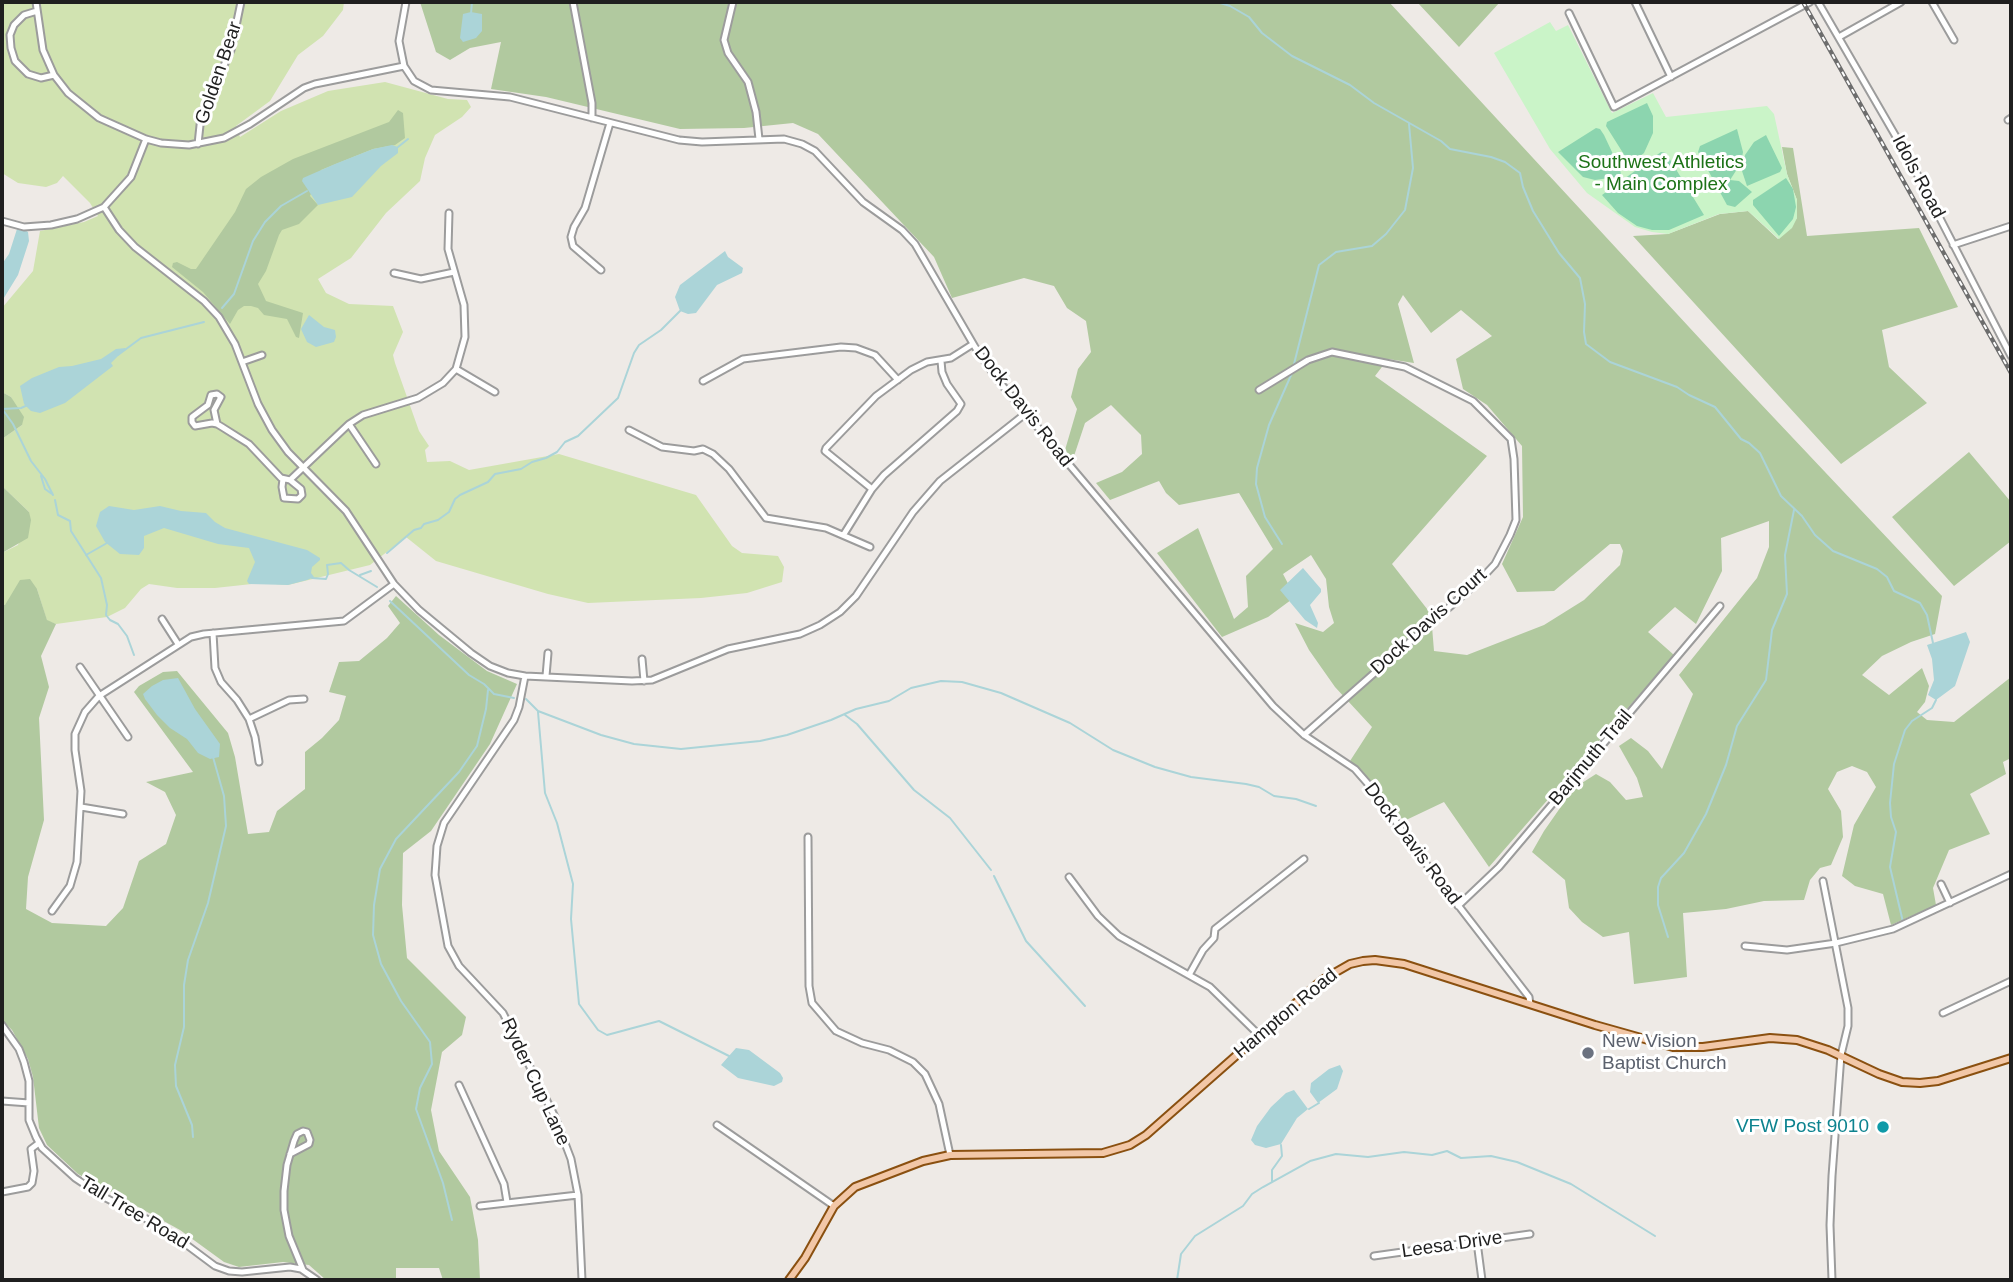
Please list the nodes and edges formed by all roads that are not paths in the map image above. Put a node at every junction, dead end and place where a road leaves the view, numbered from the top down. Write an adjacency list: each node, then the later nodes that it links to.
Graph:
1 (36, 2): 11 (street)
2 (241, 2): 24 (street, Golden Bear)
3 (406, 2): 17 (street)
4 (573, 2): 20 (street)
5 (733, 2): 23 (street)
6 (1635, 2): 19 (street)
7 (1810, 2): 19 (street)
8 (1818, 2): 15 (street, Idols Road)
9 (1901, 2): 15 (street)
10 (1932, 2): 16 (street)
11 (37, 11): 14 (street); 18 (street)
12 (1569, 13): 19 (street)
13 (2, 33): 14 (street)
14 (10, 35): 18 (street)
15 (1839, 37): 29 (street, Idols Road)
16 (1954, 40)
17 (404, 66): 20 (street, Dock Davis Road); 24 (street)
18 (54, 75): 22 (street)
19 (1671, 76)
20 (592, 118): 21 (street, Dock Davis Road)
21 (610, 124): 23 (street, Dock Davis Road); 30 (street)
22 (146, 139): 24 (street); 25 (street)
23 (759, 139): 33 (street, Dock Davis Road)
24 (198, 144)
25 (104, 207): 27 (street); 37 (street)
26 (449, 213): 31 (street)
27 (2, 221)
28 (2011, 226): 29 (street)
29 (1953, 245): 35 (street, Idols Road)
30 (601, 270)
31 (454, 272): 32 (street); 38 (street)
32 (394, 273)
33 (973, 344): 36 (street); 43 (street, Dock Davis Road)
34 (262, 355): 37 (street)
35 (2011, 356)
36 (941, 361): 39 (street); 49 (street)
37 (242, 362): 48 (street)
38 (456, 369): 42 (street); 45 (street)
39 (898, 380): 40 (street); 49 (street)
40 (703, 381)
41 (1259, 390): 66 (street, Dock Davis Court)
42 (495, 392)
43 (1025, 414): 62 (street); 66 (street, Dock Davis Road)
44 (217, 424): 44 (street); 48 (street)
45 (349, 424): 47 (street); 48 (street)
46 (629, 430): 50 (street)
47 (376, 464)
48 (303, 466): 52 (street)
49 (872, 489): 50 (street)
50 (844, 534): 51 (street)
51 (870, 547)
52 (394, 584): 55 (street); 60 (street)
53 (1720, 606): 78 (street, Barjmuth Trail)
54 (162, 619): 56 (street)
55 (212, 633): 56 (street); 65 (street)
56 (178, 644): 63 (street)
57 (548, 653): 61 (street)
58 (642, 659): 62 (street)
59 (80, 667): 63 (street)
60 (525, 676): 61 (street); 98 (street, Ryder Cup Lane)
61 (546, 676): 62 (street)
62 (644, 681)
63 (99, 696): 67 (street); 69 (street)
64 (304, 699): 65 (street)
65 (249, 719): 68 (street)
66 (1304, 735): 78 (street, Dock Davis Road)
67 (128, 737)
68 (259, 762)
69 (81, 807): 70 (street); 79 (street)
70 (123, 814)
71 (808, 837): 96 (street)
72 (1304, 859): 82 (street)
73 (2011, 874): 77 (street)
74 (1069, 877): 82 (street)
75 (1823, 881): 80 (street)
76 (1941, 884): 77 (street)
77 (1950, 903): 80 (street)
78 (1458, 906): 84 (street, Dock Davis Road)
79 (52, 911)
80 (1836, 943): 81 (street); 88 (street)
81 (1745, 946)
82 (1189, 975): 87 (street)
83 (2011, 981): 85 (street)
84 (1530, 1004): 87 (main road, Hampton Road); 88 (main road, Hampton Road)
85 (1943, 1013)
86 (2, 1025): 92 (street, Tall Tree Road)
87 (1259, 1035): 96 (main road, Hampton Road)
88 (1841, 1055): 89 (main road, Hampton Road); 110 (street)
89 (2011, 1058)
90 (459, 1085): 99 (street)
91 (2, 1101): 92 (street)
92 (29, 1103): 94 (street, Tall Tree Road)
93 (717, 1125): 101 (street)
94 (39, 1143): 97 (street); 105 (street, Tall Tree Road)
95 (290, 1154): 95 (street); 105 (street)
96 (950, 1155): 101 (main road, Hampton Road)
97 (2, 1192)
98 (578, 1195): 99 (street); 107 (street, Ryder Cup Lane)
99 (507, 1202): 100 (street)
100 (480, 1206)
101 (834, 1206): 108 (main road, Hampton Road)
102 (1530, 1234): 103 (street, Leesa Drive)
103 (1477, 1241): 104 (street, Leesa Drive); 109 (street)
104 (1374, 1255)
105 (303, 1270): 106 (street)
106 (317, 1280)
107 (582, 1280)
108 (789, 1280)
109 (1482, 1280)
110 (1832, 1280)

